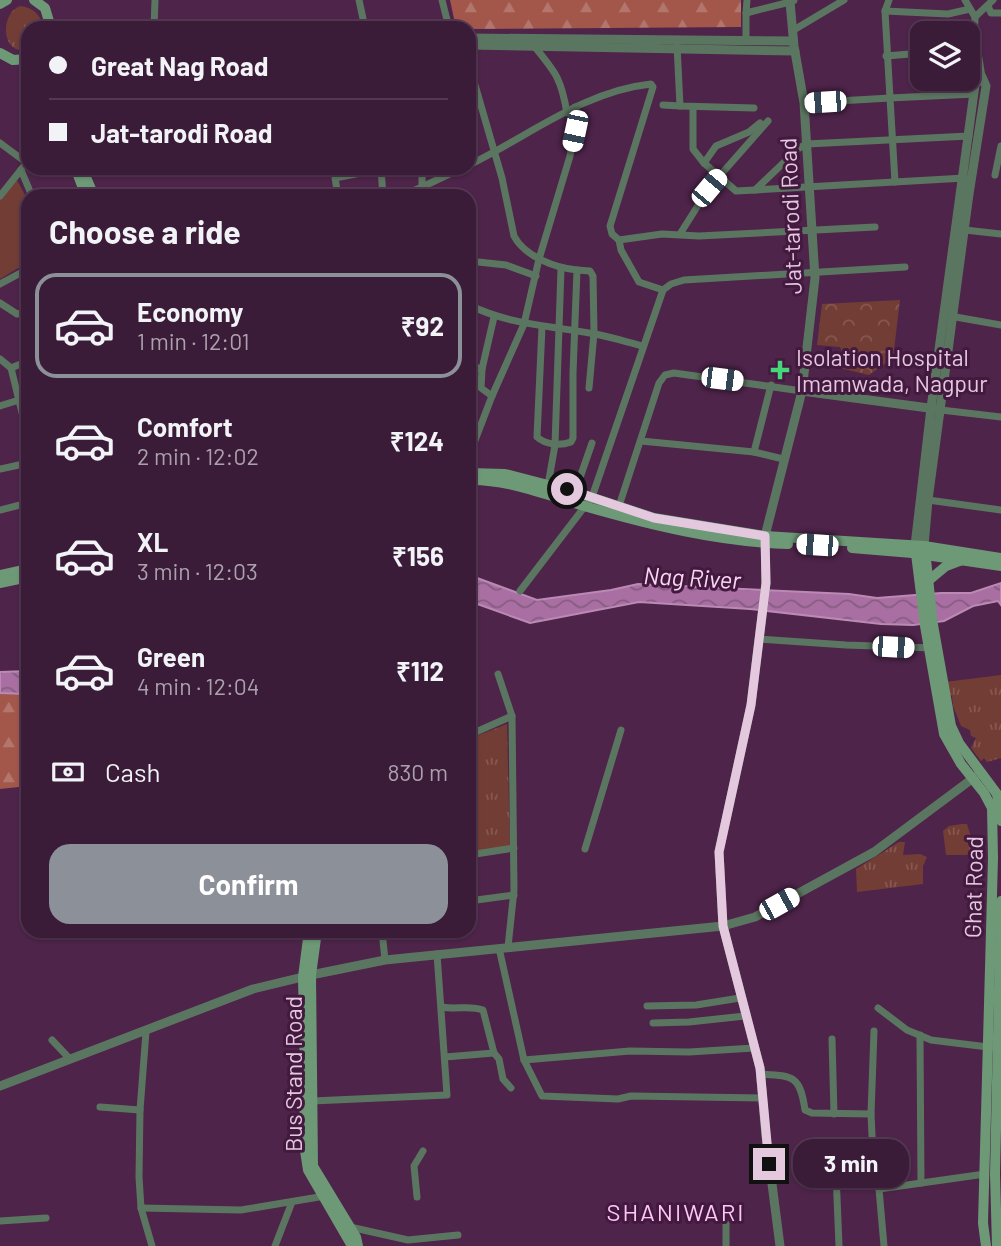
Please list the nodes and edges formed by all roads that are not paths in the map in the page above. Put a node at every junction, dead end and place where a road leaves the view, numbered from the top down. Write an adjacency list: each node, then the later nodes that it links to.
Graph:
1 (155, 0): 18 (street)
2 (359, 0): 19 (street)
3 (442, 0): 20 (street)
4 (747, 0): 13 (street)
5 (844, 0): 23 (street)
6 (889, 0): 12 (street)
7 (965, 0): 11 (street)
8 (791, 1): 13 (street); 23 (street, Jat-tarodi Road)
9 (41, 2): 17 (main road)
10 (991, 7): 14 (street); 15 (street); 16 (street)
11 (970, 9): 12 (street); 15 (street)
12 (885, 11): 29 (street)
13 (746, 13): 22 (street)
14 (1001, 13)
15 (975, 17): 21 (street)
16 (1001, 19)
17 (48, 21)
18 (154, 21)
19 (364, 21)
20 (447, 21)
21 (975, 21)
22 (746, 40): 23 (street); 26 (street)
23 (793, 42): 26 (street); 37 (street, Jat-tarodi Road)
24 (476, 43): 26 (street)
25 (476, 43): 27 (street)
26 (677, 44): 27 (street); 39 (street)
27 (534, 46): 43 (street)
28 (910, 54): 29 (street)
29 (886, 56): 36 (street)
30 (1, 57): 32 (main road)
31 (980, 58): 33 (street)
32 (21, 59)
33 (982, 77): 35 (street); 60 (street)
34 (476, 88): 49 (street)
35 (974, 94): 36 (street); 44 (street)
36 (890, 98): 37 (street); 45 (street)
37 (804, 103): 47 (street, Jat-tarodi Road)
38 (663, 105): 39 (street)
39 (680, 106): 41 (street)
40 (575, 107): 43 (street); 72 (street); 73 (street)
41 (694, 107): 42 (street); 52 (street)
42 (754, 108)
43 (567, 113): 49 (street)
44 (969, 136): 45 (street); 60 (street)
45 (891, 140): 47 (street); 61 (street)
46 (0, 143): 50 (street)
47 (807, 144): 62 (street, Jat-tarodi Road); 65 (street)
48 (1001, 151): 57 (street)
49 (493, 153): 51 (street); 73 (street)
50 (21, 158)
51 (476, 162)
52 (704, 163): 58 (street); 58 (street)
53 (21, 170): 66 (street)
54 (335, 175): 59 (street)
55 (350, 175): 59 (street)
56 (450, 175): 64 (street)
57 (995, 175)
58 (719, 176): 65 (street); 70 (street)
59 (335, 178): 63 (street)
60 (968, 178): 61 (street); 68 (street)
61 (895, 182): 62 (street)
62 (809, 187): 65 (street); 69 (street, Jat-tarodi Road)
63 (337, 189)
64 (427, 189)
65 (755, 190)
66 (0, 196)
67 (875, 226): 69 (street)
68 (961, 228): 71 (street); 86 (street)
69 (812, 230): 70 (street); 78 (street, Jat-tarodi Road)
70 (680, 234): 72 (street)
71 (1001, 234)
72 (620, 240): 82 (street)
73 (539, 259): 76 (street); 80 (street)
74 (476, 262): 80 (street)
75 (905, 267): 78 (street)
76 (561, 269): 77 (street); 91 (street)
77 (577, 271): 92 (street); 93 (street)
78 (815, 271): 82 (street); 102 (street, Jat-tarodi Road)
79 (21, 273): 81 (street)
80 (536, 276): 88 (street)
81 (0, 284)
82 (663, 290): 94 (street)
83 (0, 303): 85 (street)
84 (476, 308): 87 (street)
85 (21, 313)
86 (949, 316): 89 (street); 107 (street)
87 (494, 317): 88 (street); 99 (street)
88 (524, 324): 90 (street); 103 (street)
89 (1001, 325)
90 (542, 327): 91 (street); 112 (street)
91 (559, 329): 92 (street); 112 (street)
92 (575, 332): 93 (street); 112 (street)
93 (594, 333): 94 (street); 101 (street)
94 (643, 346): 121 (street)
95 (0, 359): 97 (street)
96 (21, 364): 97 (street)
97 (11, 368): 104 (street)
98 (476, 368): 99 (street)
99 (482, 369): 103 (street)
100 (771, 385): 102 (street); 110 (street); 113 (street)
101 (589, 388)
102 (802, 391): 107 (street); 114 (street, Jat-tarodi Road)
103 (492, 396): 109 (street)
104 (19, 400): 105 (street); 106 (street)
105 (0, 406)
106 (21, 408)
107 (936, 409): 108 (street); 122 (street); 129 (street)
108 (1001, 417)
109 (476, 438)
110 (641, 441): 113 (street); 125 (street)
111 (592, 443): 120 (street)
112 (555, 445): 119 (street)
113 (754, 452): 114 (street)
114 (783, 459): 128 (street, Jat-tarodi Road)
115 (21, 464): 116 (street)
116 (0, 469)
117 (476, 473): 119 (main road)
118 (476, 481): 124 (main road)
119 (548, 485): 120 (main road)
120 (575, 492): 121 (main road)
121 (592, 497): 124 (street); 125 (main road)
122 (928, 500): 126 (street); 129 (street)
123 (21, 505): 127 (street)
124 (586, 506): 128 (main road); 138 (street)
125 (619, 506): 128 (main road)
126 (1001, 509)
127 (0, 510)
128 (765, 540): 129 (main road); 139 (street, Jat-tarodi Road)
129 (920, 550): 130 (main road); 131 (main road); 137 (main road, Ghat Road)
130 (1001, 558)
131 (962, 560): 132 (main road); 137 (main road)
132 (1001, 566)
133 (21, 570): 134 (main road)
134 (0, 575)
135 (21, 578): 136 (main road)
136 (0, 583)
137 (925, 585): 140 (main road, Ghat Road)
138 (520, 591)
139 (760, 639): 140 (street); 154 (street, Jat-tarodi Road)
140 (933, 648): 145 (main road, Ghat Road)
141 (499, 674): 142 (street)
142 (512, 716): 144 (street); 147 (street)
143 (621, 730): 148 (street)
144 (476, 733)
145 (976, 776): 146 (main road, Ghat Road); 153 (main road, Ghat Road); 154 (street)
146 (1001, 821)
147 (514, 848): 149 (street); 150 (street)
148 (585, 849)
149 (476, 854)
150 (514, 895): 151 (street); 158 (street)
151 (476, 900)
152 (1001, 901): 153 (main road, Ghat Road)
153 (998, 915): 162 (main road, Ghat Road)
154 (723, 926): 158 (street); 163 (street, Jat-tarodi Road)
155 (309, 938): 161 (main road)
156 (315, 938): 161 (main road, Bus Stand Road)
157 (383, 938): 160 (street)
158 (504, 948): 159 (street); 179 (street)
159 (437, 954): 160 (street); 165 (street)
160 (385, 960): 161 (street)
161 (307, 976): 170 (street); 185 (main road, Bus Stand Road); 195 (main road)
162 (997, 997): 174 (main road, Ghat Road)
163 (740, 998): 164 (street); 167 (street, Jat-tarodi Road)
164 (647, 1006)
165 (442, 1007): 176 (street); 177 (street)
166 (878, 1008): 171 (street)
167 (745, 1016): 168 (street); 175 (street, Jat-tarodi Road)
168 (653, 1023)
169 (874, 1031): 189 (street)
170 (146, 1032): 182 (street); 187 (street)
171 (920, 1035): 174 (street); 193 (street)
172 (832, 1039): 188 (street)
173 (52, 1040): 178 (street)
174 (992, 1047): 181 (main road, Ghat Road); 192 (main road, Ghat Road)
175 (754, 1048): 179 (street); 180 (street, Jat-tarodi Road)
176 (494, 1053): 177 (street); 183 (street)
177 (445, 1056): 185 (street)
178 (68, 1058)
179 (524, 1060): 184 (street)
180 (760, 1074): 184 (street, Jat-tarodi Road); 188 (street)
181 (998, 1079): 200 (main road, Ghat Road)
182 (0, 1086)
183 (511, 1088)
184 (762, 1098): 213 (street, Jat-tarodi Road)
185 (312, 1101): 195 (main road, Bus Stand Road)
186 (100, 1107): 187 (street)
187 (140, 1110): 198 (street)
188 (834, 1114): 189 (street)
189 (871, 1114): 191 (street)
190 (423, 1151): 196 (street)
191 (874, 1170): 194 (street); 214 (street)
192 (985, 1174): 193 (street); 199 (main road, Ghat Road)
193 (921, 1182): 194 (street)
194 (879, 1189): 215 (street)
195 (326, 1196): 197 (street); 205 (main road, Bus Stand Road); 211 (main road)
196 (417, 1197)
197 (292, 1202): 198 (street); 210 (street)
198 (141, 1208): 209 (street)
199 (984, 1211): 200 (main road); 203 (main road, Ghat Road)
200 (998, 1211): 203 (main road); 207 (main road, Ghat Road)
201 (46, 1219): 202 (street)
202 (0, 1221)
203 (983, 1223): 216 (main road, Ghat Road)
204 (726, 1224): 212 (street)
205 (350, 1227): 208 (street); 211 (main road, Bus Stand Road)
206 (458, 1235): 208 (street)
207 (998, 1239)
208 (409, 1243)
209 (152, 1246)
210 (275, 1246)
211 (355, 1246)
212 (726, 1246)
213 (780, 1246)
214 (839, 1246)
215 (884, 1246)
216 (986, 1246)

